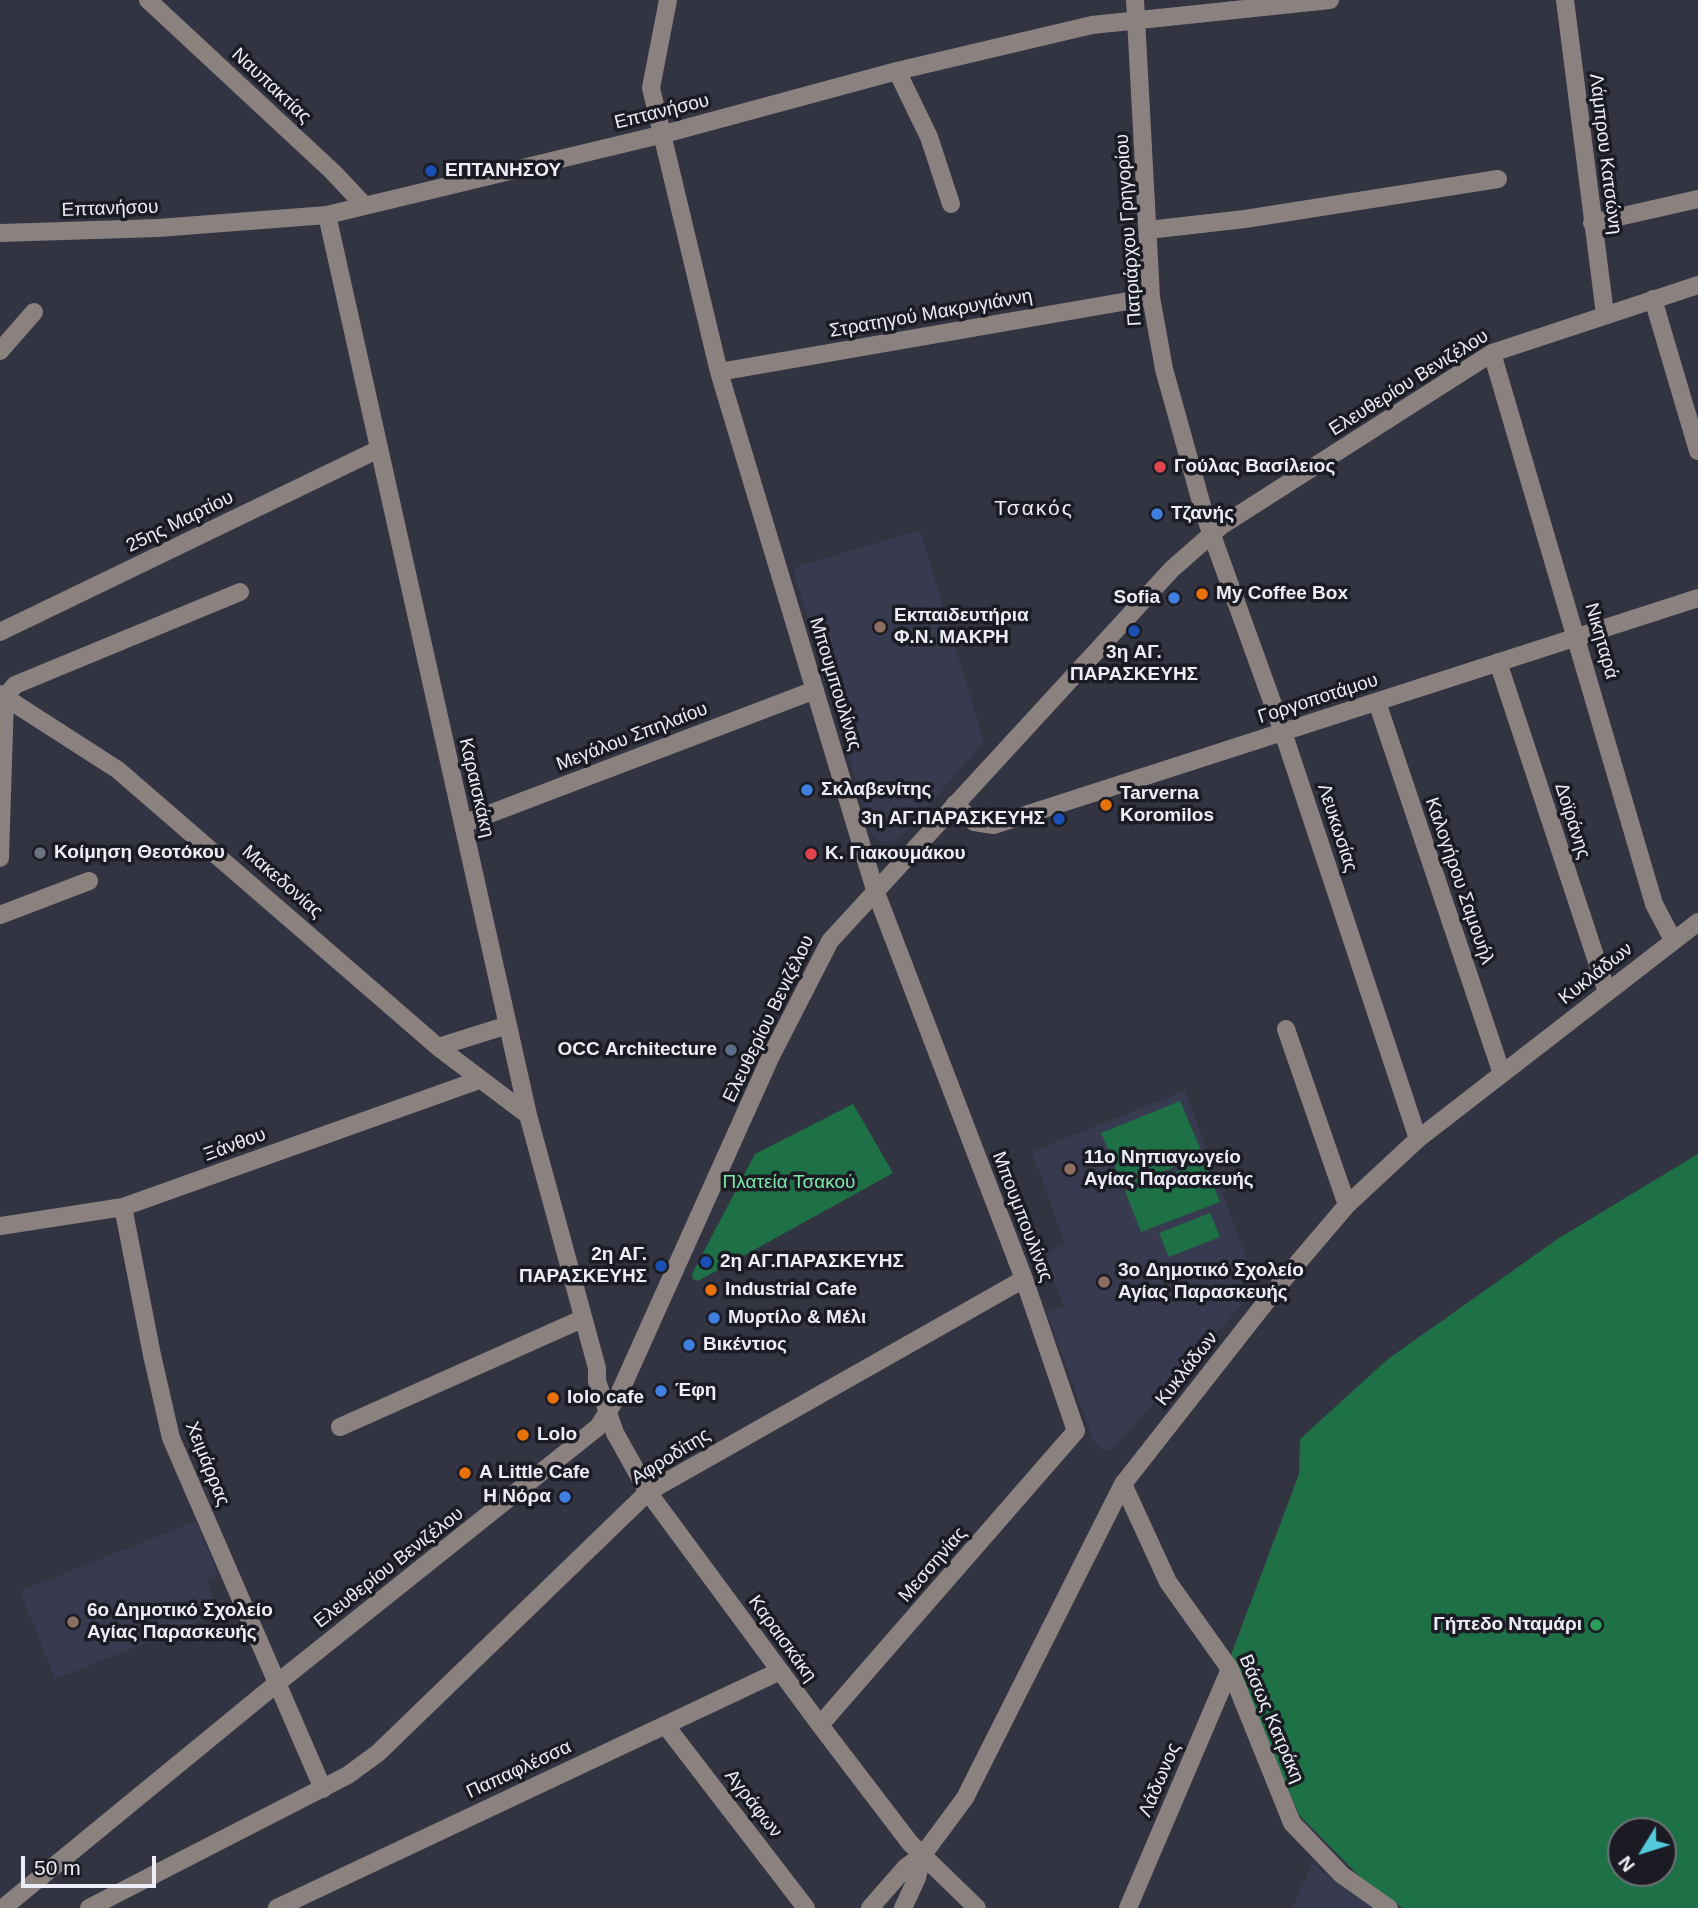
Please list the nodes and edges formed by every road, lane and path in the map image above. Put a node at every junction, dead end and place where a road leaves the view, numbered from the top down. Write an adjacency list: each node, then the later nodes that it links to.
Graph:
1 (148, 0): 12 (street, Ναυπακτίας)
2 (668, 0): 8 (street, Μπουμπουλίνας)
3 (1135, 0): 6 (street, Πατριάρχου Γρηγορίου)
4 (1330, 0): 6 (street, Επτανήσου)
5 (1565, 0): 14 (street, Λάμπρου Κατσώνη)
6 (1135, 20): 7 (street, Επτανήσου); 15 (street, Πατριάρχου Γρηγορίου)
7 (897, 71): 8 (street, Επτανήσου); 11 (street)
8 (664, 134): 12 (street, Επτανήσου); 24 (street, Μπουμπουλίνας)
9 (1498, 179): 15 (street)
10 (1698, 200): 14 (street)
11 (951, 204)
12 (364, 205): 13 (street, Επτανήσου)
13 (327, 215): 16 (street, Επτανήσου); 25 (street, Καραισκάκη)
14 (1592, 223): 21 (street, Λάμπρου Κατσώνη)
15 (1148, 230): 18 (street, Πατριάρχου Γρηγορίου)
16 (0, 233)
17 (1698, 285): 19 (street, Ελευθερίου Βενιζέλου)
18 (1151, 297): 24 (street, Στρατηγού Μακρυγιάννη); 27 (street, Πατριάρχου Γρηγορίου)
19 (1653, 299): 21 (street, Ελευθερίου Βενιζέλου); 26 (street)
20 (34, 312): 22 (street)
21 (1605, 314): 23 (street, Ελευθερίου Βενιζέλου)
22 (0, 351)
23 (1492, 353): 27 (street, Ελευθερίου Βενιζέλου); 31 (street, Νικηταρά)
24 (719, 372): 33 (street, Μπουμπουλίνας)
25 (379, 449): 30 (street, 25ης Μαρτίου); 38 (street, Καραισκάκη)
26 (1698, 451)
27 (1212, 532): 36 (street, Λευκωσίας); 37 (street, Ελευθερίου Βενιζέλου)
28 (240, 592): 34 (street)
29 (1698, 598): 31 (street, Γοργοποτάμου)
30 (0, 632)
31 (1578, 637): 32 (street, Γοργοποτάμου); 44 (street, Νικηταρά)
32 (1498, 662): 35 (street, Γοργοποτάμου); 45 (street, Δοϊράνης)
33 (815, 690): 38 (street, Μεγάλου Σπηλαίου); 41 (street, Μπουμπουλίνας)
34 (2, 695): 39 (street); 48 (street, Μακεδονίας)
35 (1377, 702): 36 (street, Γοργοποτάμου); 49 (street, Καλογήρου Σαμουήλ)
36 (1283, 732): 37 (street, Γοργοποτάμου); 52 (street, Λευκωσίας)
37 (955, 804): 41 (street, Ελευθερίου Βενιζέλου)
38 (463, 824): 46 (street, Καραισκάκη)
39 (0, 858)
40 (89, 881): 42 (street)
41 (875, 890): 56 (street, Μπουμπουλίνας); 59 (street, Ελευθερίου Βενιζέλου)
42 (0, 915)
43 (1698, 922): 44 (street, Κυκλάδων)
44 (1673, 940): 45 (street, Κυκλάδων)
45 (1607, 992): 49 (street, Κυκλάδων)
46 (508, 1025): 48 (street); 51 (street, Καραισκάκη)
47 (1286, 1029): 53 (street)
48 (438, 1047): 50 (street, Μακεδονίας)
49 (1502, 1074): 52 (street, Κυκλάδων)
50 (479, 1080): 51 (street, Μακεδονίας); 54 (street, Ξάνθου)
51 (528, 1115): 57 (street, Καραισκάκη)
52 (1418, 1139): 53 (street, Κυκλάδων)
53 (1347, 1205): 63 (street, Κυκλάδων)
54 (123, 1207): 55 (street, Ξάνθου); 67 (street, Χειμάρρας)
55 (0, 1226)
56 (1024, 1279): 62 (street, Μπουμπουλίνας); 64 (street, Αφροδίτης)
57 (582, 1319): 58 (street, Καραισκάκη); 61 (street)
58 (597, 1368): 59 (street, Καραισκάκη); 60 (street, Καραισκάκη)
59 (619, 1394): 60 (street, Ελευθερίου Βενιζέλου)
60 (608, 1413): 64 (street, Καραισκάκη); 67 (street, Ελευθερίου Βενιζέλου)
61 (340, 1427)
62 (1076, 1431): 68 (street, Μεσσηνίας)
63 (1123, 1484): 65 (street, Βάσως Κατράκη); 71 (street, Κυκλάδων)
64 (648, 1492): 66 (street, Καραισκάκη); 70 (street, Αφροδίτης)
65 (1230, 1669): 79 (street, Λάδωνος); 80 (street, Βάσως Κατράκη)
66 (780, 1671): 68 (street, Καραισκάκη); 69 (street, Παπαφλέσσα)
67 (276, 1684): 70 (street, Χειμάρρας); 72 (street, Ελευθερίου Βενιζέλου)
68 (820, 1725): 71 (street, Καραισκάκη)
69 (666, 1726): 74 (street, Παπαφλέσσα); 75 (street, Αγράφων)
70 (323, 1789): 73 (street, Αφροδίτης)
71 (922, 1856): 76 (street); 77 (street); 78 (street, Καραισκάκη)
72 (3, 1908)
73 (89, 1908)
74 (277, 1908)
75 (806, 1908)
76 (870, 1908)
77 (903, 1908)
78 (977, 1908)
79 (1128, 1908)
80 (1389, 1908)

